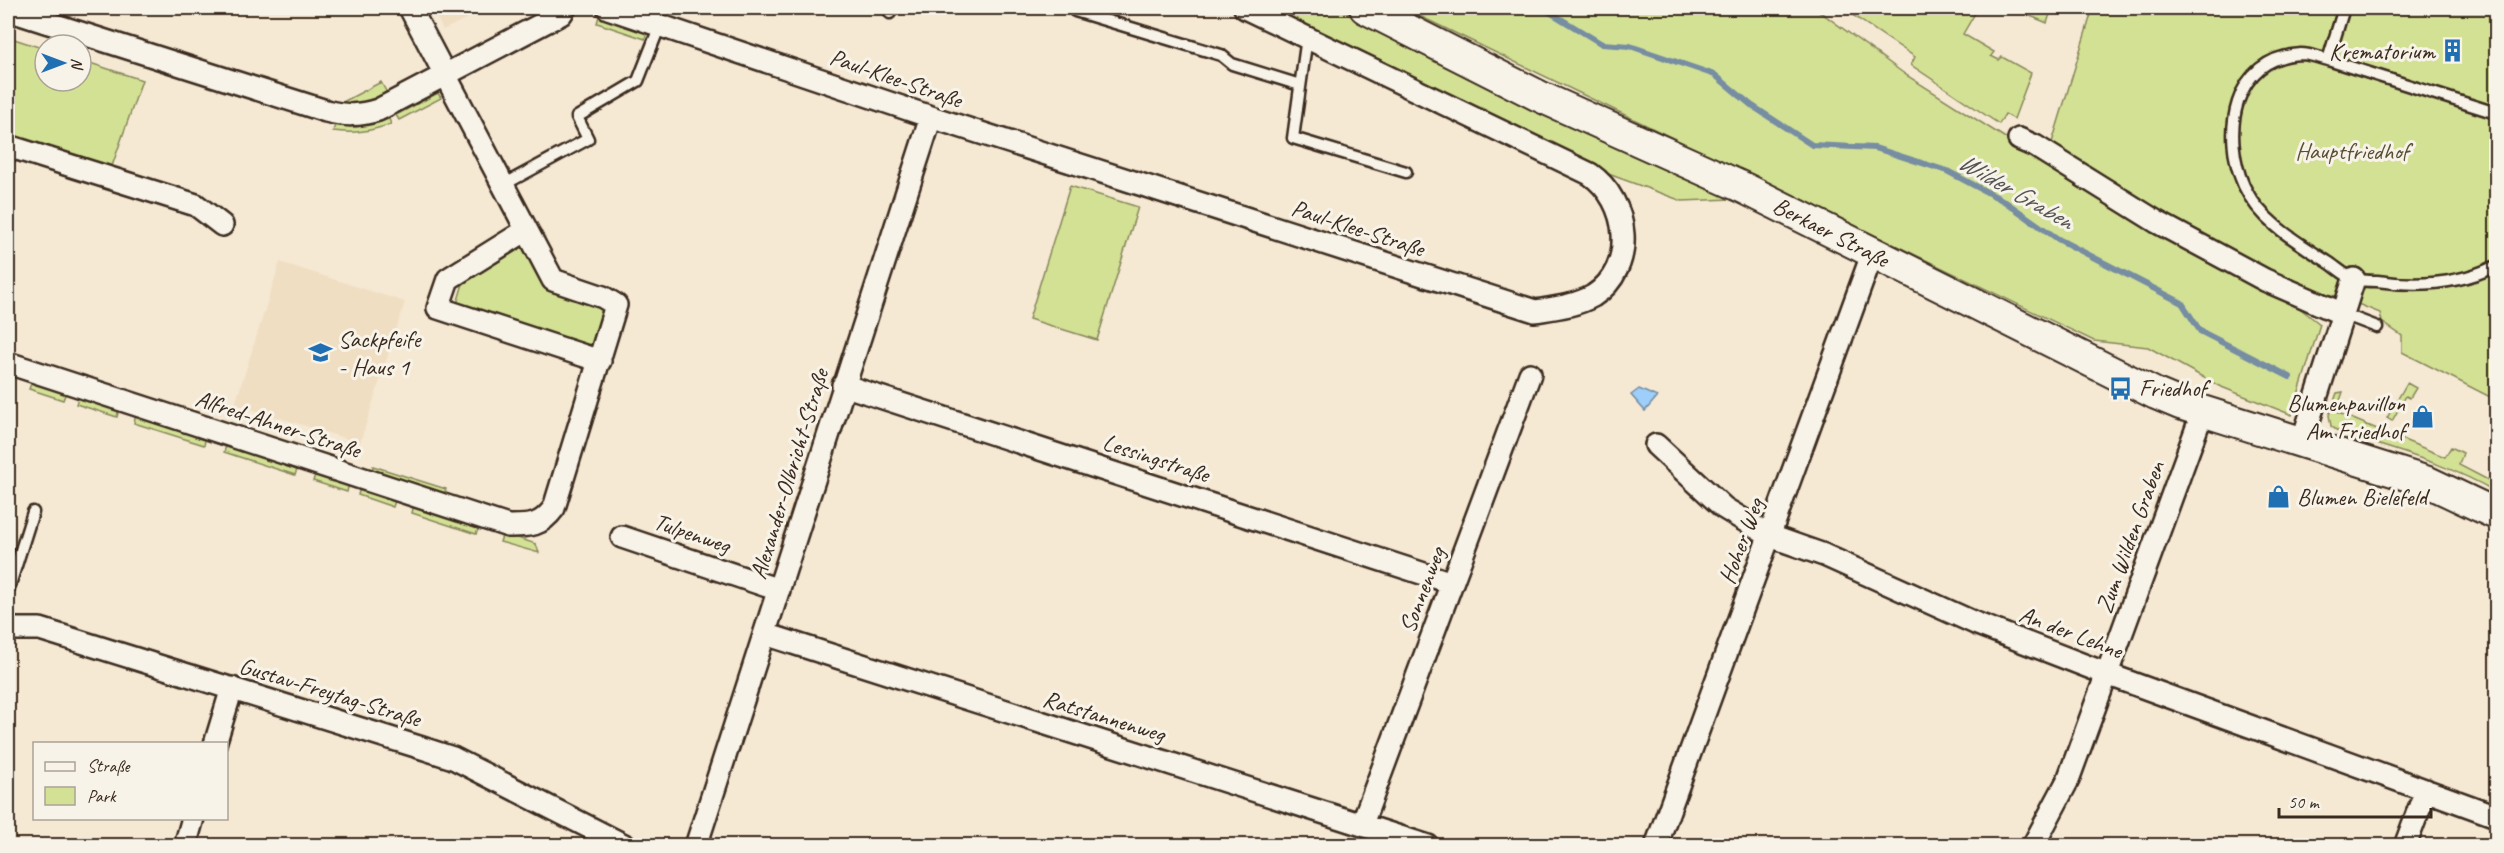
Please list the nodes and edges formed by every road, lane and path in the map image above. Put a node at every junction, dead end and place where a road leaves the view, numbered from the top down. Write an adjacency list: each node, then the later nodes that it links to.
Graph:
1 (410, 8): 12 (street)
2 (565, 8): 12 (street)
3 (608, 8): 9 (street, Paul-Klee-Straße)
4 (1076, 8): 13 (lane)
5 (1245, 8): 10 (street, Paul-Klee-Straße)
6 (1365, 8): 22 (main road, Berkaer Straße)
7 (2344, 8): 11 (lane)
8 (8, 10): 12 (street)
9 (660, 25): 15 (street, Paul-Klee-Straße); 19 (lane)
10 (1307, 37): 13 (lane); 15 (street, Paul-Klee-Straße)
11 (2328, 60): 14 (lane); 24 (lane)
12 (444, 75): 19 (street)
13 (1300, 85): 18 (lane)
14 (2496, 113)
15 (931, 117): 30 (street, Alexander-Olbricht-Straße)
16 (2019, 139): 25 (street)
17 (8, 146): 20 (street)
18 (1406, 171)
19 (503, 184): 21 (street)
20 (222, 225)
21 (525, 231): 27 (street); 27 (street)
22 (1872, 252): 31 (main road, Berkaer Straße); 36 (street, Hoher Weg)
23 (2496, 266): 24 (lane)
24 (2354, 279): 25 (street)
25 (2343, 314): 26 (lane); 32 (street)
26 (2377, 327)
27 (600, 361): 28 (street, Alfred-Ahner-Straße)
28 (8, 363)
29 (1530, 374): 38 (street, Sonnenweg)
30 (843, 385): 38 (street, Lessingstraße); 39 (street, Alexander-Olbricht-Straße)
31 (2203, 411): 32 (main road, Berkaer Straße); 43 (street, Zum Wilden Graben)
32 (2302, 442): 35 (main road, Berkaer Straße)
33 (1656, 445): 36 (street, An der Lehne)
34 (33, 512): 40 (lane)
35 (2496, 514)
36 (1770, 536): 43 (street, An der Lehne); 54 (street, Hoher Weg)
37 (622, 537): 39 (street, Tulpenweg)
38 (1452, 583): 49 (street, Sonnenweg)
39 (779, 590): 42 (street, Alexander-Olbricht-Straße)
40 (8, 591)
41 (8, 627): 44 (street, Gustav-Freytag-Straße)
42 (765, 634): 49 (street, Ratstannenweg); 52 (street, Alexander-Olbricht-Straße)
43 (2107, 674): 46 (street, An der Lehne); 55 (street, Zum Wilden Graben)
44 (232, 688): 45 (street); 51 (street, Gustav-Freytag-Straße)
45 (216, 742)
46 (2426, 790): 47 (street, An der Lehne); 56 (street)
47 (2496, 816)
48 (193, 820): 50 (street)
49 (1362, 824): 53 (street, Ratstannenweg)
50 (185, 846)
51 (626, 846)
52 (696, 846)
53 (1428, 846)
54 (1656, 846)
55 (2033, 846)
56 (2405, 846)

